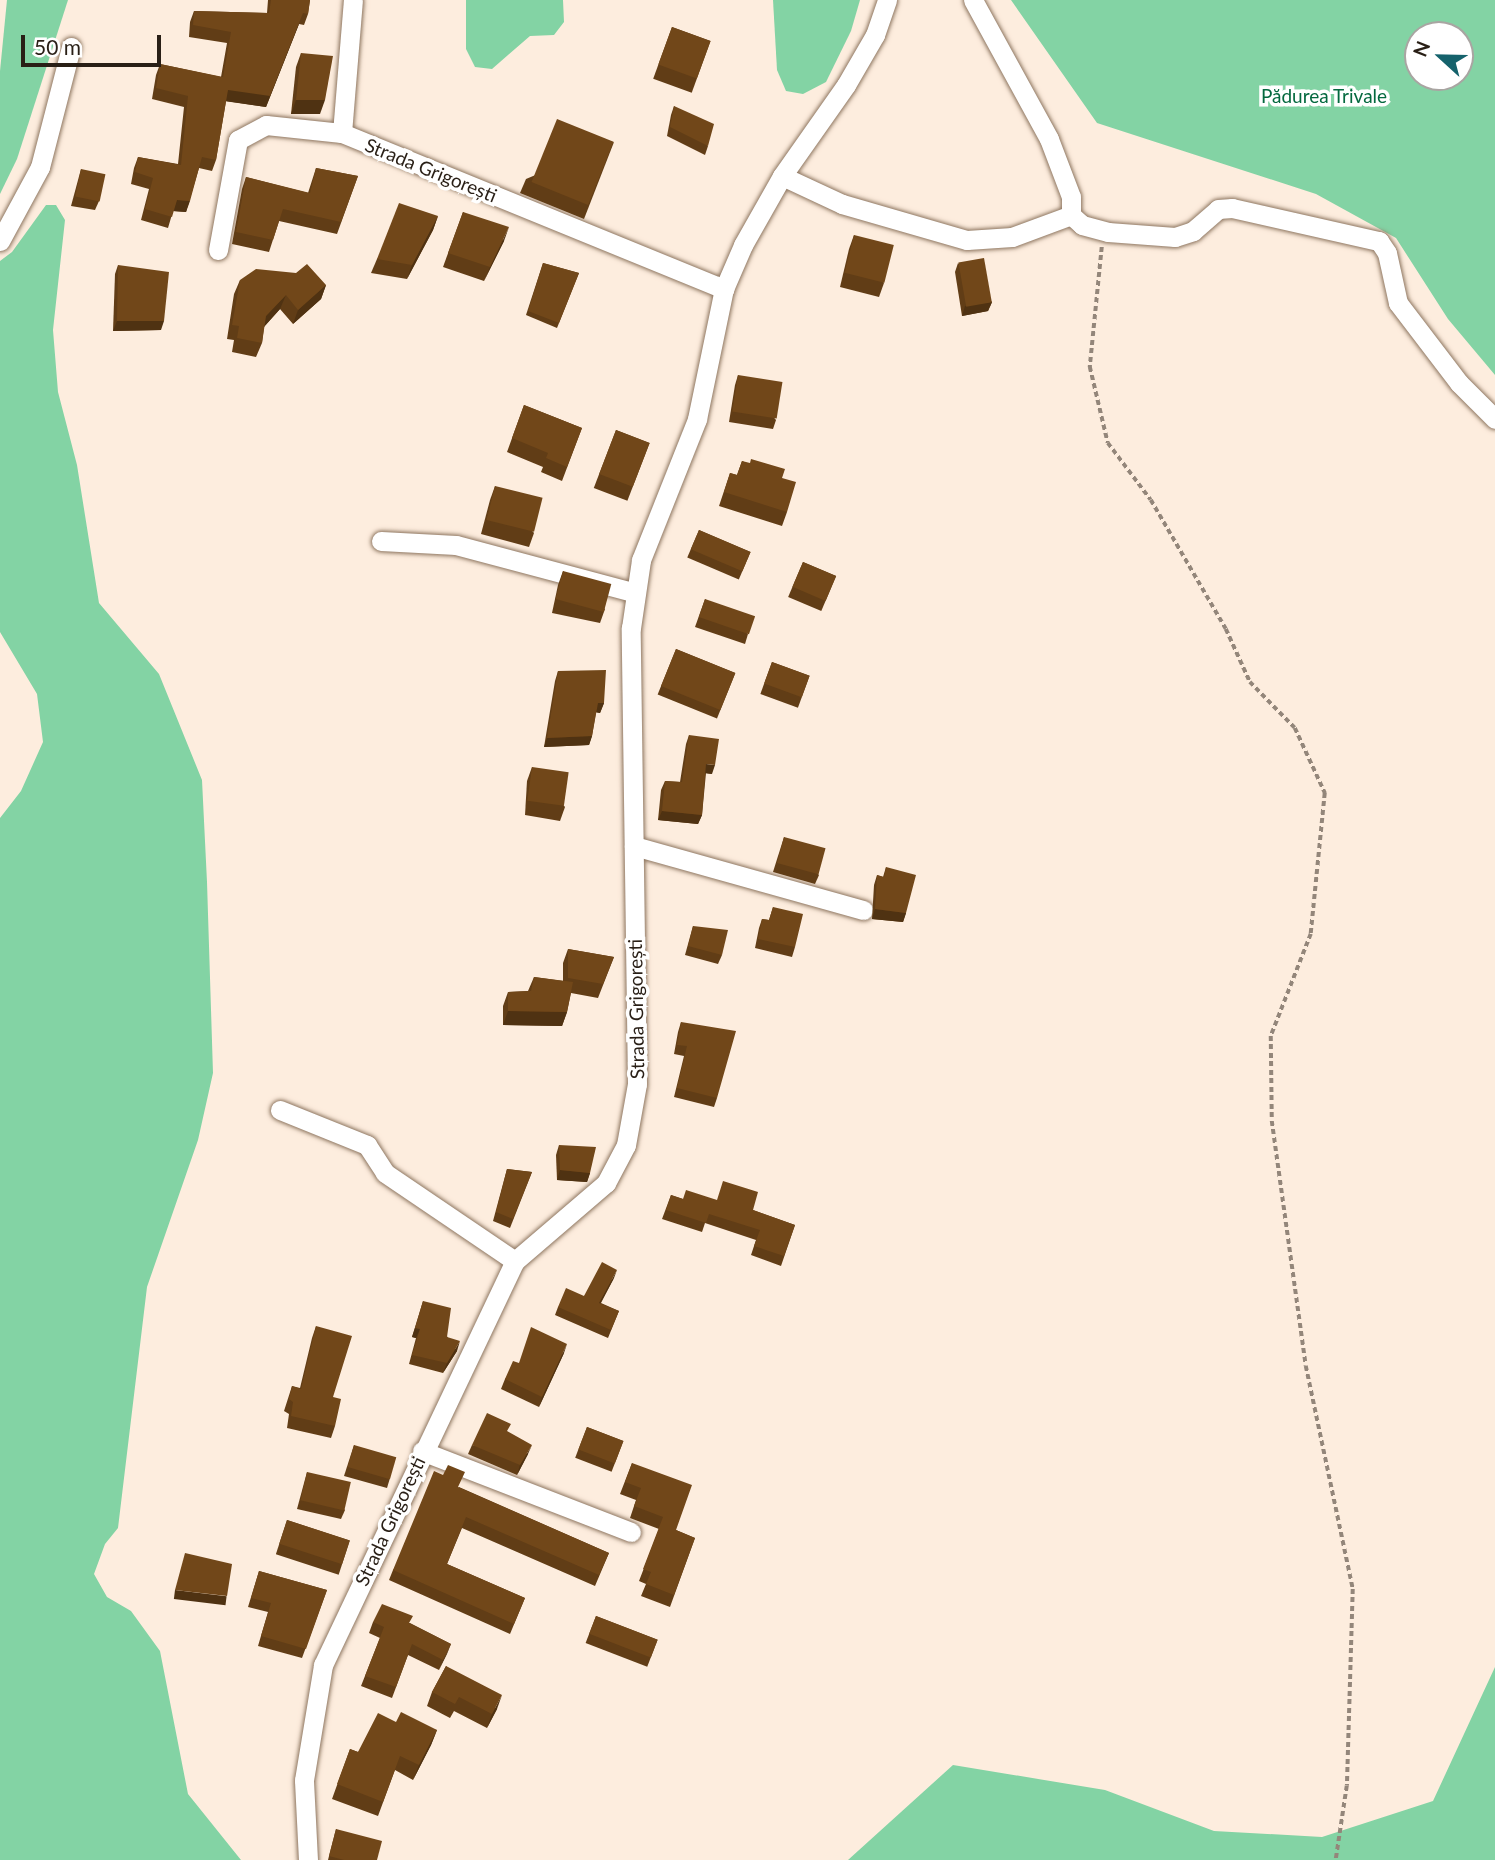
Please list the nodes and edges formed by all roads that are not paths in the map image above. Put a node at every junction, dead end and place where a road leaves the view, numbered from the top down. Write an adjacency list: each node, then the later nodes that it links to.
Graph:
1 (353, 0): 5 (street)
2 (887, 0): 6 (street, Strada Grigorești)
3 (973, 0): 7 (street)
4 (71, 47): 8 (street)
5 (342, 133): 9 (street, Strada Grigorești); 10 (street, Strada Grigorești)
6 (782, 176): 7 (street); 10 (street, Strada Grigorești)
7 (1071, 215): 11 (street)
8 (0, 241)
9 (218, 250)
10 (724, 289): 13 (street, Strada Grigorești)
11 (1495, 419)
12 (381, 541): 13 (street)
13 (636, 593): 14 (street, Strada Grigorești)
14 (634, 846): 15 (street); 17 (street, Strada Grigorești)
15 (863, 910)
16 (281, 1110): 17 (street)
17 (515, 1261): 18 (street, Strada Grigorești)
18 (422, 1451): 19 (street); 20 (street, Strada Grigorești)
19 (631, 1532)
20 (308, 1860)

